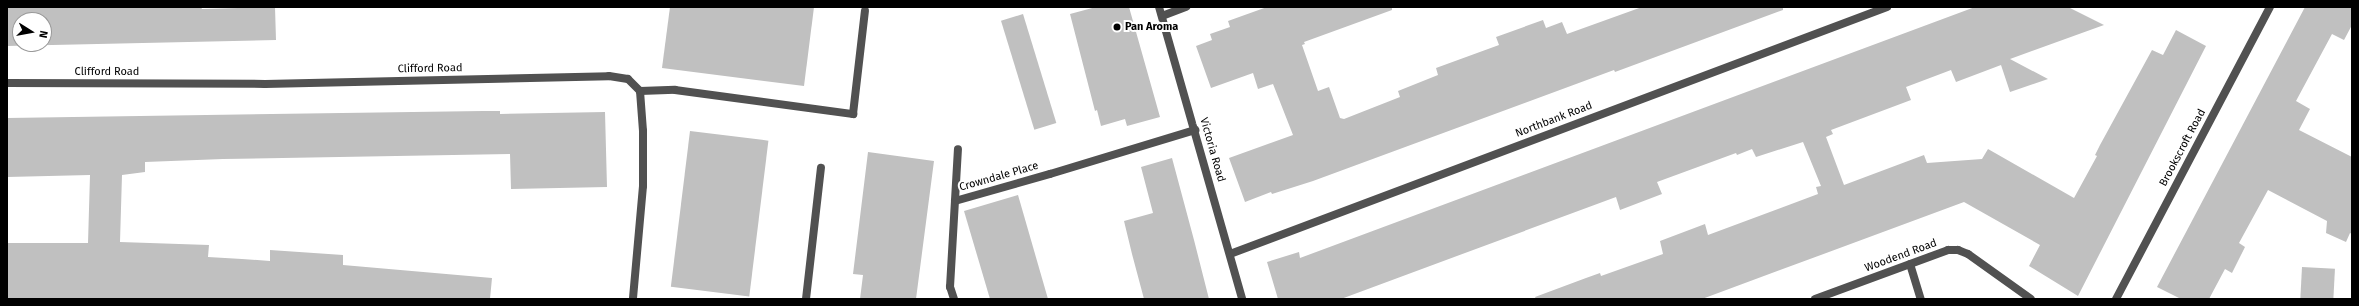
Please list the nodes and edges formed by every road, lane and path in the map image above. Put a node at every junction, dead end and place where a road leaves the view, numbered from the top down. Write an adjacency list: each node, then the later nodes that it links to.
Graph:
1 (1159, 7): 6 (street, Victoria Road)
2 (1186, 7): 6 (street)
3 (1887, 7): 13 (street, Northbank Road)
4 (2270, 7): 22 (street, Brookscroft Road)
5 (865, 11): 8 (street)
6 (1162, 16): 9 (street, Victoria Road)
7 (7, 83): 8 (street, Clifford Road)
8 (640, 91): 15 (street)
9 (1195, 130): 12 (street, Crowndale Place); 13 (street, Victoria Road)
10 (958, 149): 12 (street, Crowndale Place)
11 (822, 168): 16 (street)
12 (955, 201): 17 (street, Crowndale Place)
13 (1230, 254): 18 (street, Victoria Road)
14 (1910, 264): 19 (street, Woodend Road); 20 (street); 21 (street, Woodend Road)
15 (633, 299)
16 (806, 299)
17 (954, 299)
18 (1242, 299)
19 (1815, 299)
20 (1921, 299)
21 (2031, 299)
22 (2116, 299)

